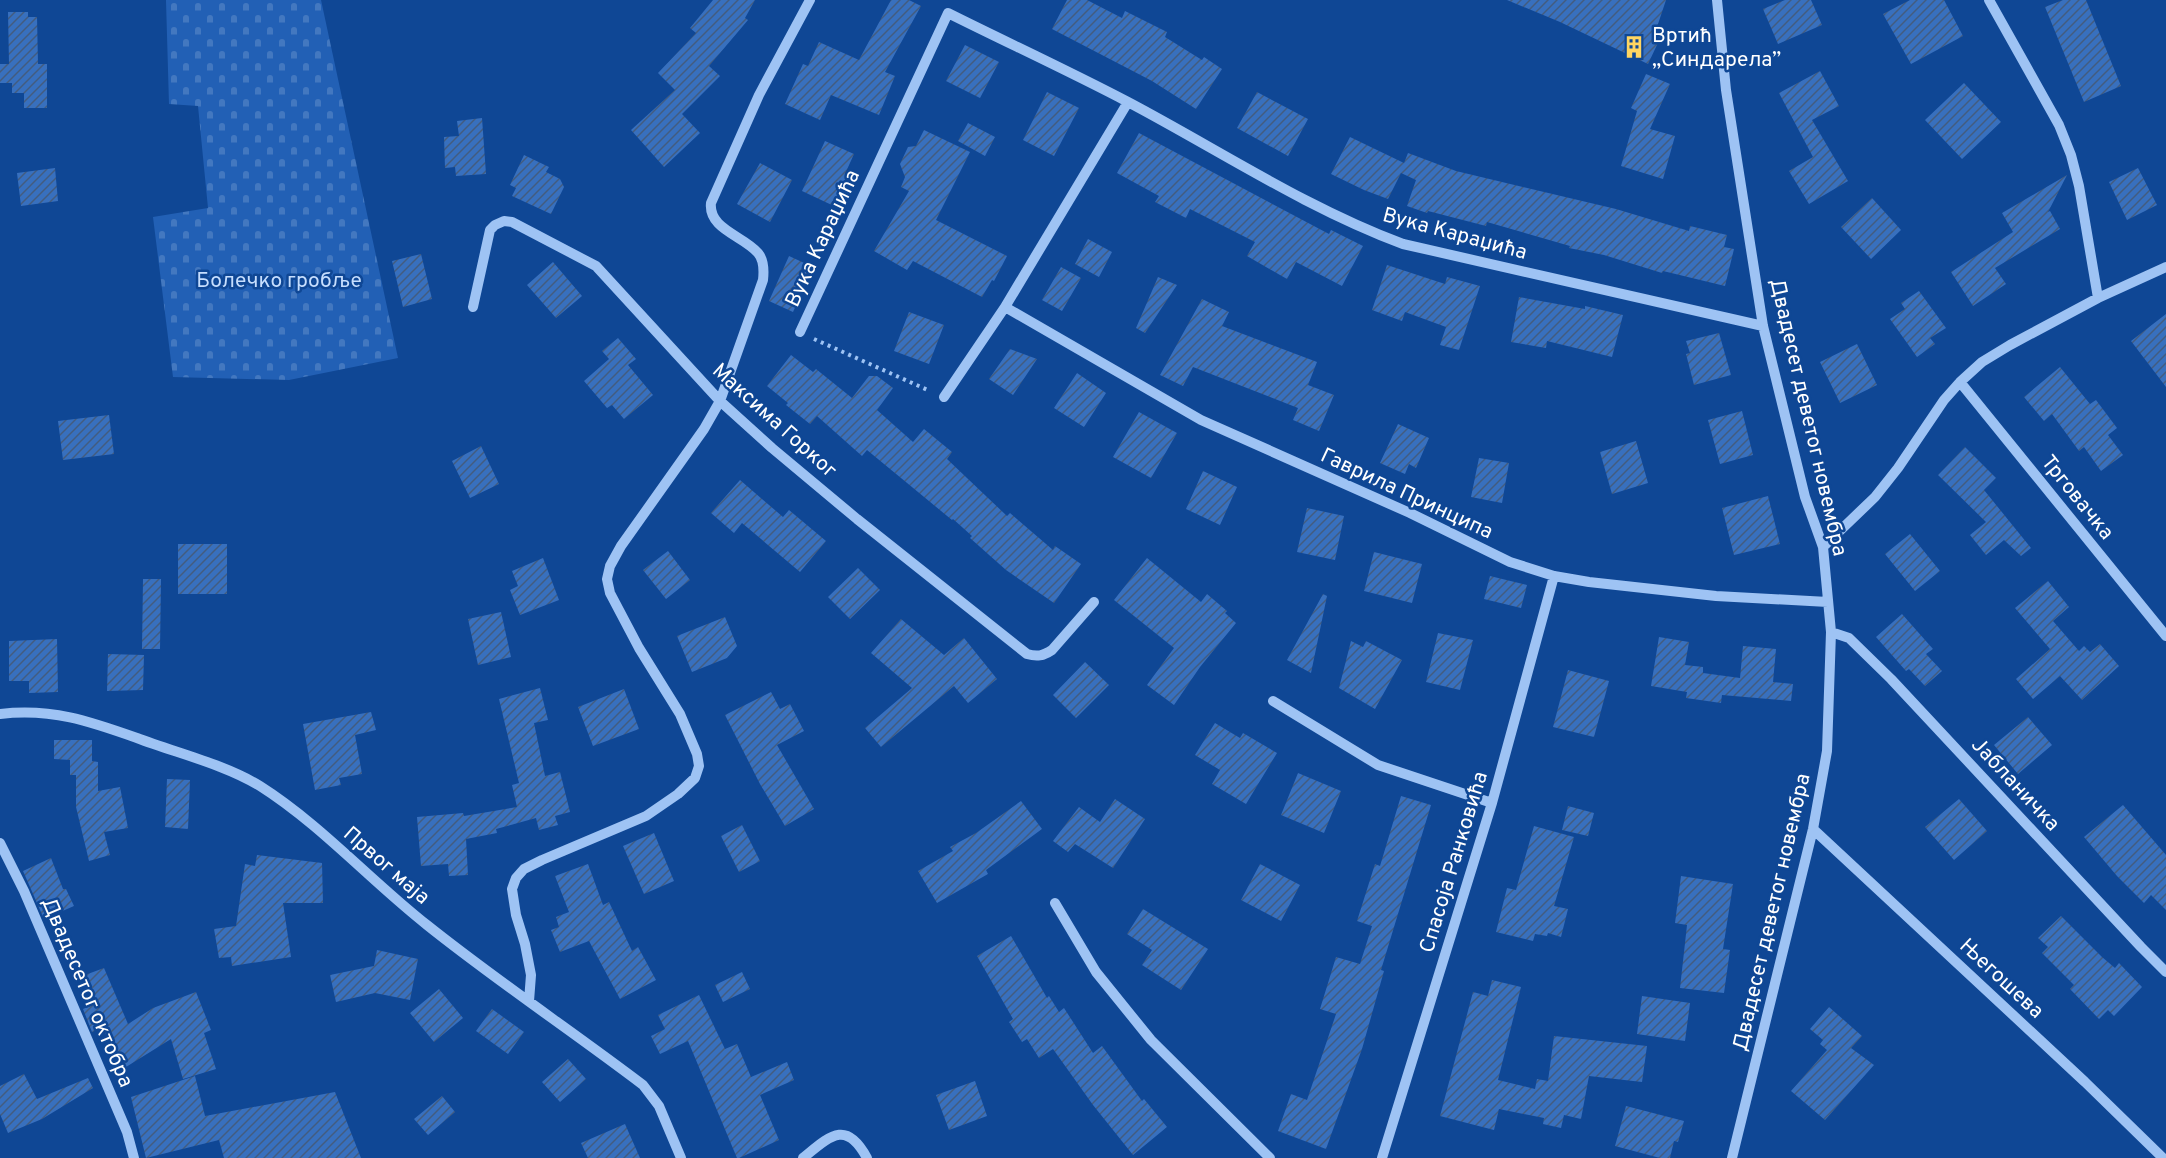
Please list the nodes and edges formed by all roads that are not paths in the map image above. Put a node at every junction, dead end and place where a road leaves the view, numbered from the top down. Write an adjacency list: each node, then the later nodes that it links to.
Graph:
1 (810, 0): 13 (street)
2 (1717, 0): 9 (street, Двадесет деветог новембра)
3 (1989, 0): 6 (street)
4 (1128, 102): 8 (street); 9 (street, Вука Караџића); 10 (street, Вука Караџића)
5 (2166, 267): 6 (street)
6 (2098, 298): 11 (street)
7 (473, 307): 13 (street, Максима Горког)
8 (1005, 307): 12 (street); 15 (street, Гаврила Принципа)
9 (1763, 326): 14 (street, Двадесет деветог новембра)
10 (800, 332)
11 (1960, 382): 14 (street); 19 (street, Трговачка)
12 (944, 397)
13 (720, 401): 16 (street, Максима Горког); 27 (street)
14 (1823, 547): 17 (street, Двадесет деветог новембра)
15 (1554, 576): 17 (street, Гаврила Принципа); 22 (street, Спасоја Ранковића)
16 (1094, 602)
17 (1828, 602): 18 (street, Двадесет деветог новембра)
18 (1832, 632): 23 (street, Двадесет деветог новембра); 26 (street, Јабланичка)
19 (2166, 636)
20 (1273, 701): 22 (street)
21 (0, 714): 27 (street, Првог маја)
22 (1492, 803): 33 (street, Спасоја Ранковића)
23 (1813, 829): 34 (street, Двадесет деветог новембра); 35 (street, Његошева)
24 (0, 843): 28 (street, Двадесетог октобра)
25 (1055, 903): 32 (street)
26 (2166, 972)
27 (529, 1001): 29 (street, Првог маја)
28 (134, 1158)
29 (681, 1158)
30 (803, 1158): 31 (street)
31 (867, 1158)
32 (1270, 1158)
33 (1382, 1158)
34 (1732, 1158)
35 (2163, 1158)

